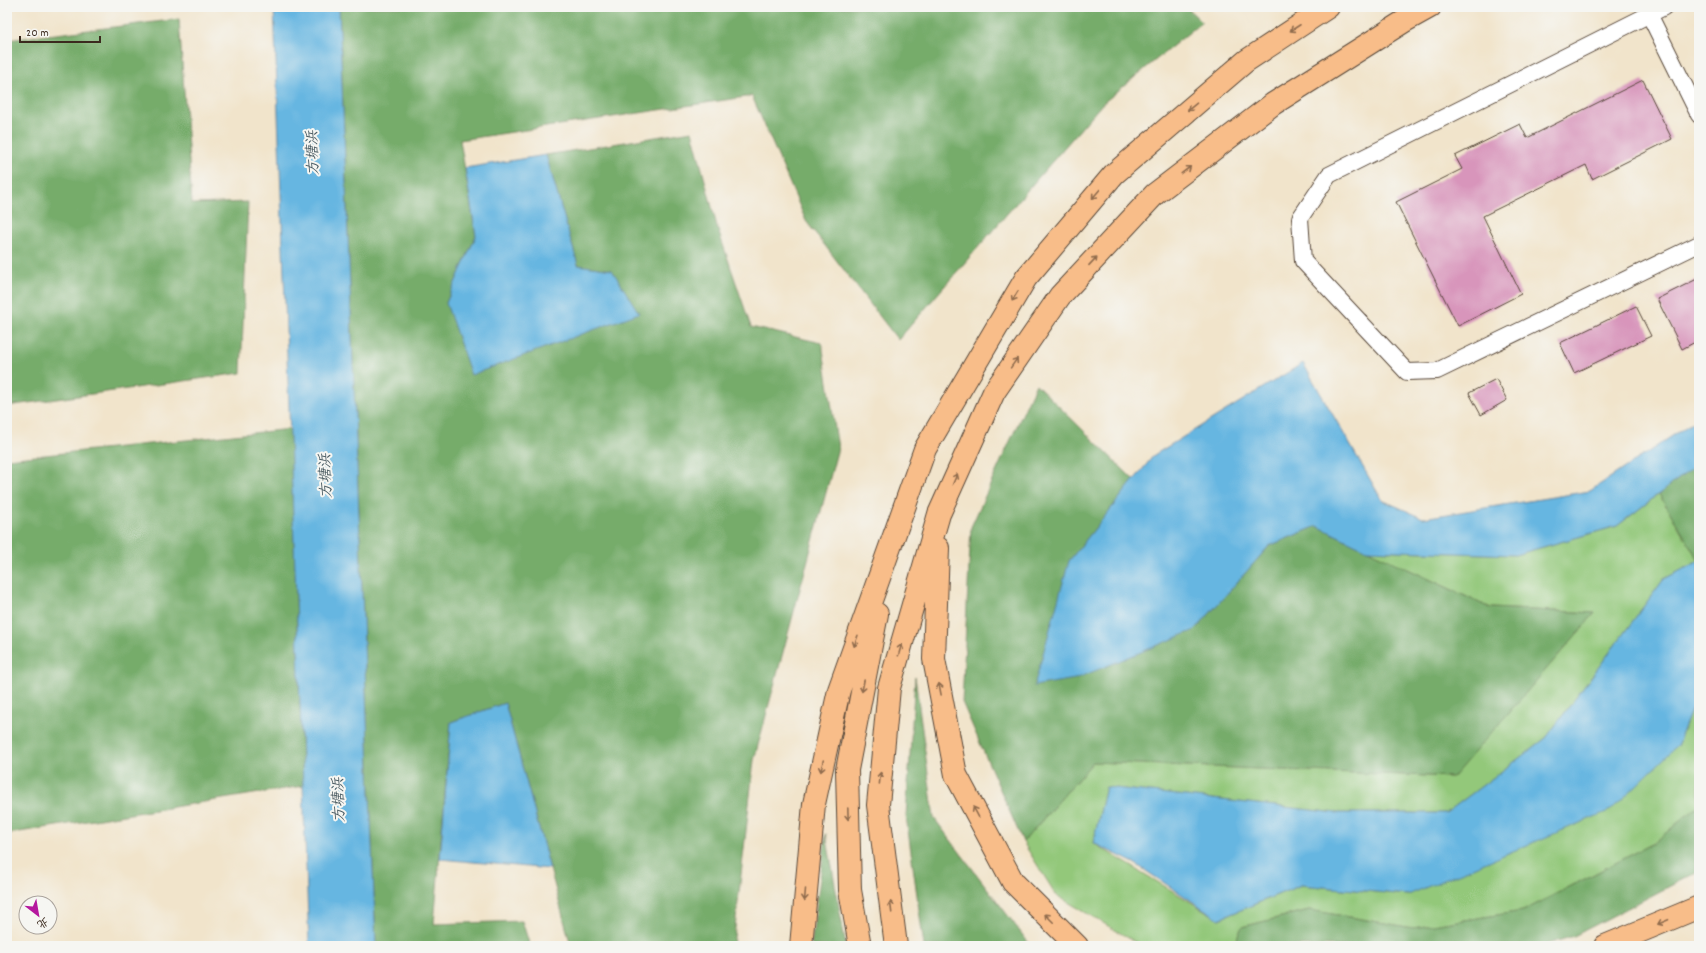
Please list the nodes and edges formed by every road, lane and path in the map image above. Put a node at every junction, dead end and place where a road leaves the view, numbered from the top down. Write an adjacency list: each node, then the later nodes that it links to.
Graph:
1 (1328, 7): 8 (highway, one-way to 8)
2 (1430, 7): 7 (highway, one-way to 2)
3 (1664, 7): 4 (lane)
4 (1649, 14): 5 (lane); 6 (lane)
5 (1699, 115)
6 (1699, 244)
7 (939, 514): 12 (highway, one-way to 7); 13 (highway, one-way to 7)
8 (892, 538): 10 (highway, one-way to 10); 11 (highway, one-way to 11)
9 (1699, 907): 14 (highway, one-way to 14)
10 (801, 946)
11 (860, 946)
12 (896, 946)
13 (1077, 946)
14 (1605, 946)

